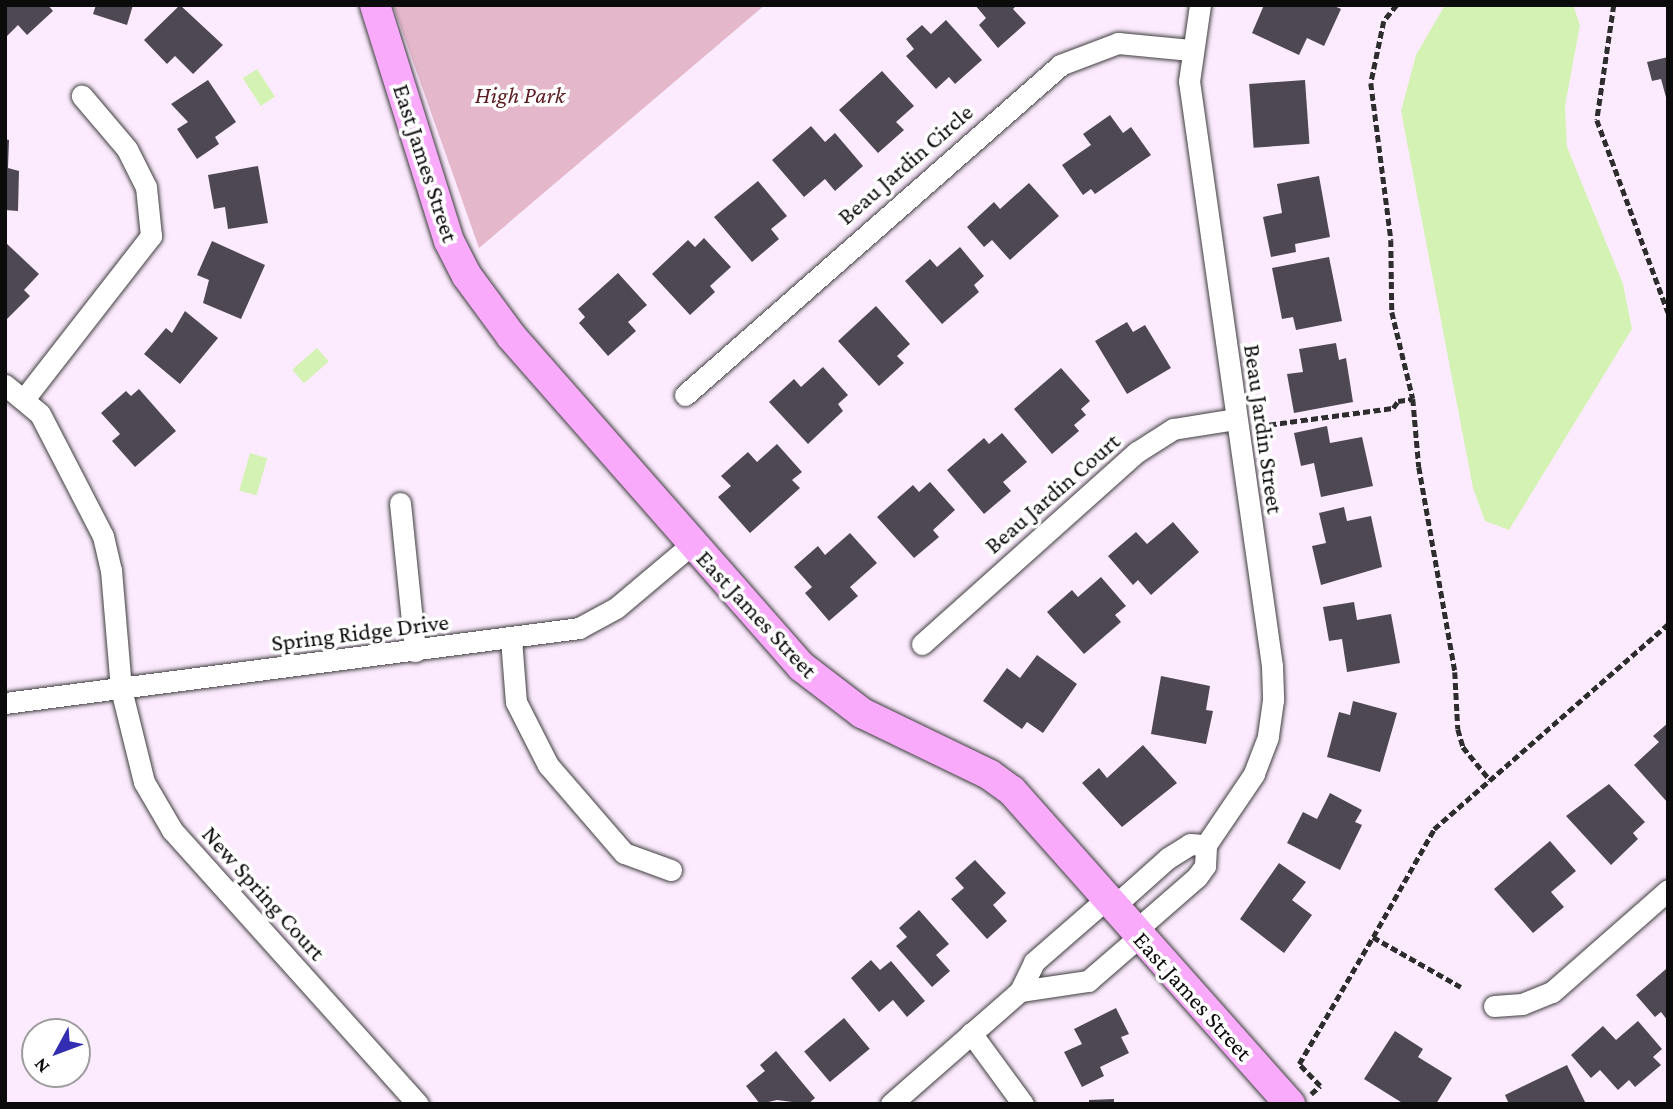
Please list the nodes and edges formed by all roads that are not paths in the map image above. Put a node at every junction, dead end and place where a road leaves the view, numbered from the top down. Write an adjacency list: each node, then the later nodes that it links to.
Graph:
1 (375, 5): 10 (street, East James Street)
2 (1200, 5): 3 (street, Beau Jardin Street)
3 (1191, 50): 6 (street, Beau Jardin Circle); 8 (street, Beau Jardin Street)
4 (82, 96): 7 (street)
5 (5, 385): 7 (street, New Spring Court)
6 (685, 395)
7 (24, 399): 14 (street, New Spring Court)
8 (1246, 423): 12 (street, Beau Jardin Court); 16 (street, Beau Jardin Street)
9 (400, 503): 13 (street)
10 (692, 544): 11 (street, Spring Ridge Drive); 19 (street, East James Street)
11 (511, 639): 13 (street, Spring Ridge Drive); 17 (street)
12 (922, 644)
13 (415, 652): 14 (street, Spring Ridge Drive)
14 (121, 689): 15 (street, Spring Ridge Drive); 25 (street, New Spring Court)
15 (5, 704)
16 (1206, 845): 19 (street); 20 (street, Beau Jardin Street)
17 (671, 870)
18 (1668, 890): 22 (street)
19 (1109, 904): 20 (street, East James Street); 21 (street)
20 (1138, 933): 21 (street, Beau Jardin Street); 24 (street, East James Street)
21 (1020, 991): 23 (street)
22 (1494, 1006)
23 (971, 1033): 26 (street); 27 (street)
24 (1298, 1100)
25 (418, 1104)
26 (891, 1104)
27 (1024, 1104)

